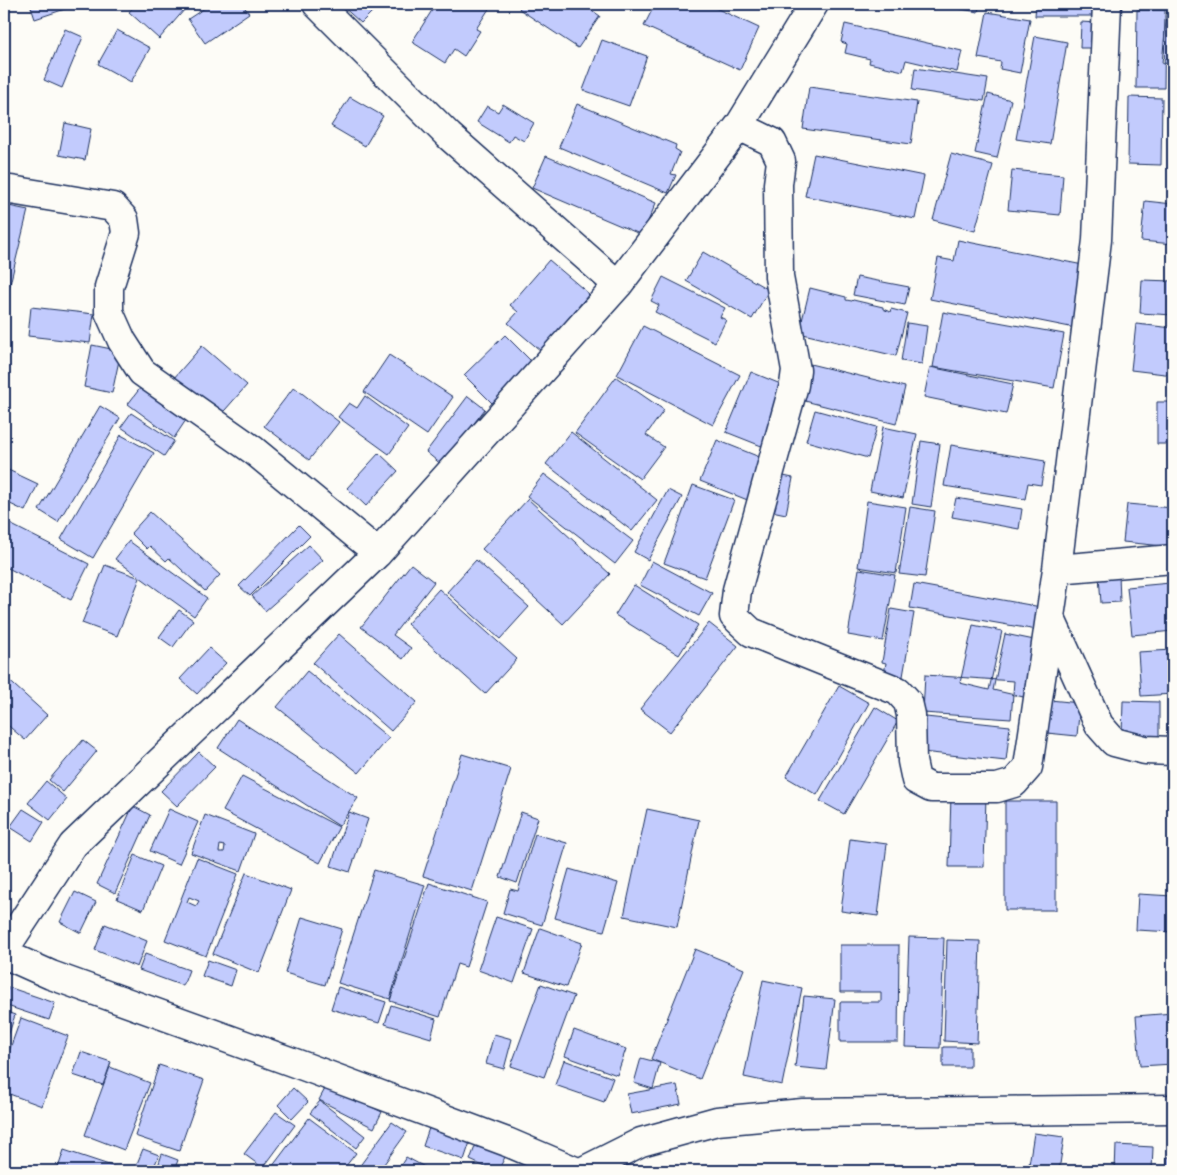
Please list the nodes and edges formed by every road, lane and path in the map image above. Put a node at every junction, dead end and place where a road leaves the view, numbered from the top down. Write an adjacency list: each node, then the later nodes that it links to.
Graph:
1 (317, 4): 6 (street)
2 (814, 4): 4 (street)
3 (1107, 4): 9 (street)
4 (739, 126): 6 (street); 10 (street)
5 (4, 190): 7 (street)
6 (618, 285): 7 (street)
7 (378, 553): 12 (street)
8 (1173, 559): 9 (street)
9 (1058, 569): 10 (street)
10 (1050, 618): 11 (street)
11 (1173, 751)
12 (4, 952): 14 (street)
13 (1173, 1109): 15 (street)
14 (576, 1171)
15 (583, 1171)

